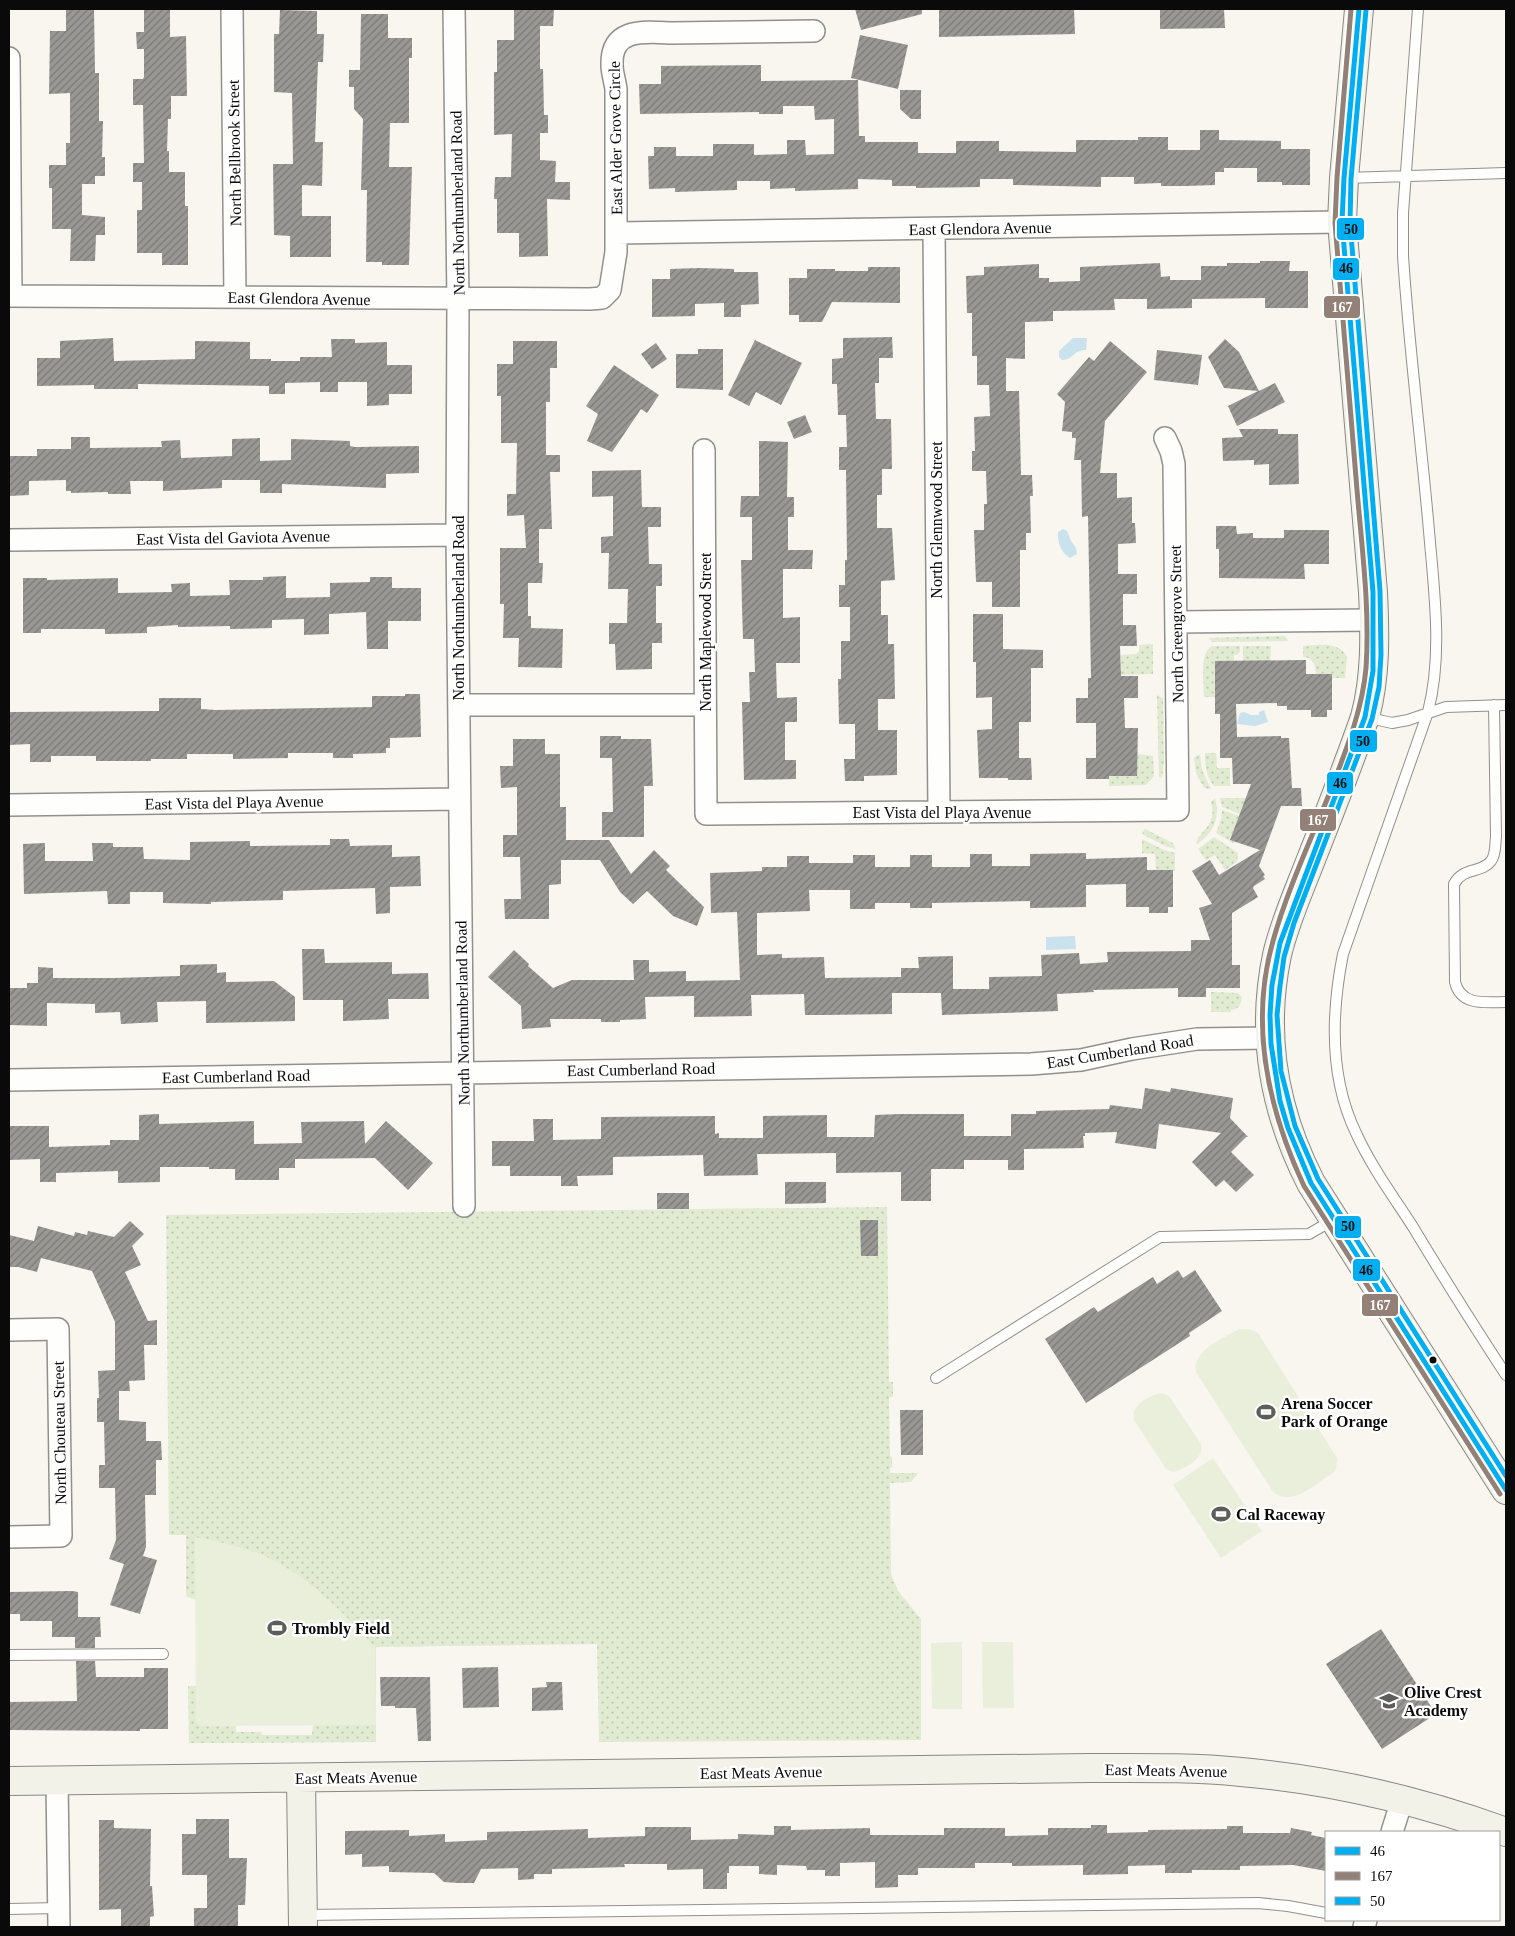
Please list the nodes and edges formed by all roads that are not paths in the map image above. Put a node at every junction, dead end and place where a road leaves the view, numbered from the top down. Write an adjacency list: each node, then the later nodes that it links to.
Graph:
1 (232, 9): 14 (street, North Bellbrook Street)
2 (454, 9): 15 (street, North Northumberland Road)
3 (1359, 9): 9 (street)
4 (1418, 9): 8 (lane)
5 (814, 31): 12 (street, East Alder Grove Circle)
6 (9, 58): 13 (street)
7 (1506, 173): 8 (lane)
8 (1406, 176): 9 (lane); 27 (lane)
9 (1344, 178): 10 (street)
10 (1342, 222): 11 (street, East Glendora Avenue); 21 (street)
11 (934, 228): 12 (street, East Glendora Avenue); 32 (street, North Glennwood Street)
12 (617, 234): 16 (street, East Alder Grove Circle)
13 (10, 296): 14 (street, East Glendora Avenue)
14 (235, 297): 15 (street, East Glendora Avenue)
15 (458, 300): 16 (street, East Glendora Avenue); 19 (street, North Northumberland Road)
16 (590, 300)
17 (1165, 438): 22 (street, North Greengrove Street)
18 (704, 450): 24 (street, North Maplewood Street)
19 (457, 535): 20 (street, East Vista del Gaviota Avenue); 23 (street, North Northumberland Road)
20 (9, 540)
21 (1374, 620): 22 (street); 28 (street)
22 (1176, 622): 31 (street, North Greengrove Street)
23 (459, 705): 24 (street); 29 (street, North Northumberland Road)
24 (705, 705): 33 (street, North Maplewood Street)
25 (1494, 705): 26 (lane); 27 (lane); 34 (lane)
26 (1506, 705)
27 (1428, 712): 28 (lane); 41 (lane)
28 (1365, 717): 35 (street)
29 (460, 799): 30 (street, East Vista del Playa Avenue); 36 (street, North Northumberland Road)
30 (9, 805)
31 (1178, 810): 32 (street, East Vista del Playa Avenue)
32 (939, 812): 33 (street, East Vista del Playa Avenue)
33 (706, 814)
34 (1506, 1002)
35 (1270, 1038): 36 (street, East Cumberland Road); 39 (street)
36 (463, 1072): 37 (street, East Cumberland Road); 38 (street, North Northumberland Road)
37 (9, 1080)
38 (464, 1206)
39 (1334, 1219): 42 (lane); 43 (street)
40 (9, 1330): 44 (street, North Chouteau Street)
41 (1504, 1370)
42 (936, 1378)
43 (1506, 1490)
44 (9, 1537)
45 (163, 1654): 46 (lane)
46 (9, 1655)
47 (301, 1778): 48 (street, East Meats Avenue); 50 (street, East Meats Avenue); 56 (street)
48 (57, 1781): 49 (street, East Meats Avenue); 55 (street)
49 (9, 1782)
50 (1402, 1800): 51 (street, East Meats Avenue); 52 (street)
51 (1504, 1826)
52 (1392, 1831)
53 (9, 1909): 55 (lane)
54 (1325, 1913): 56 (lane)
55 (59, 1918)
56 (303, 1921)

